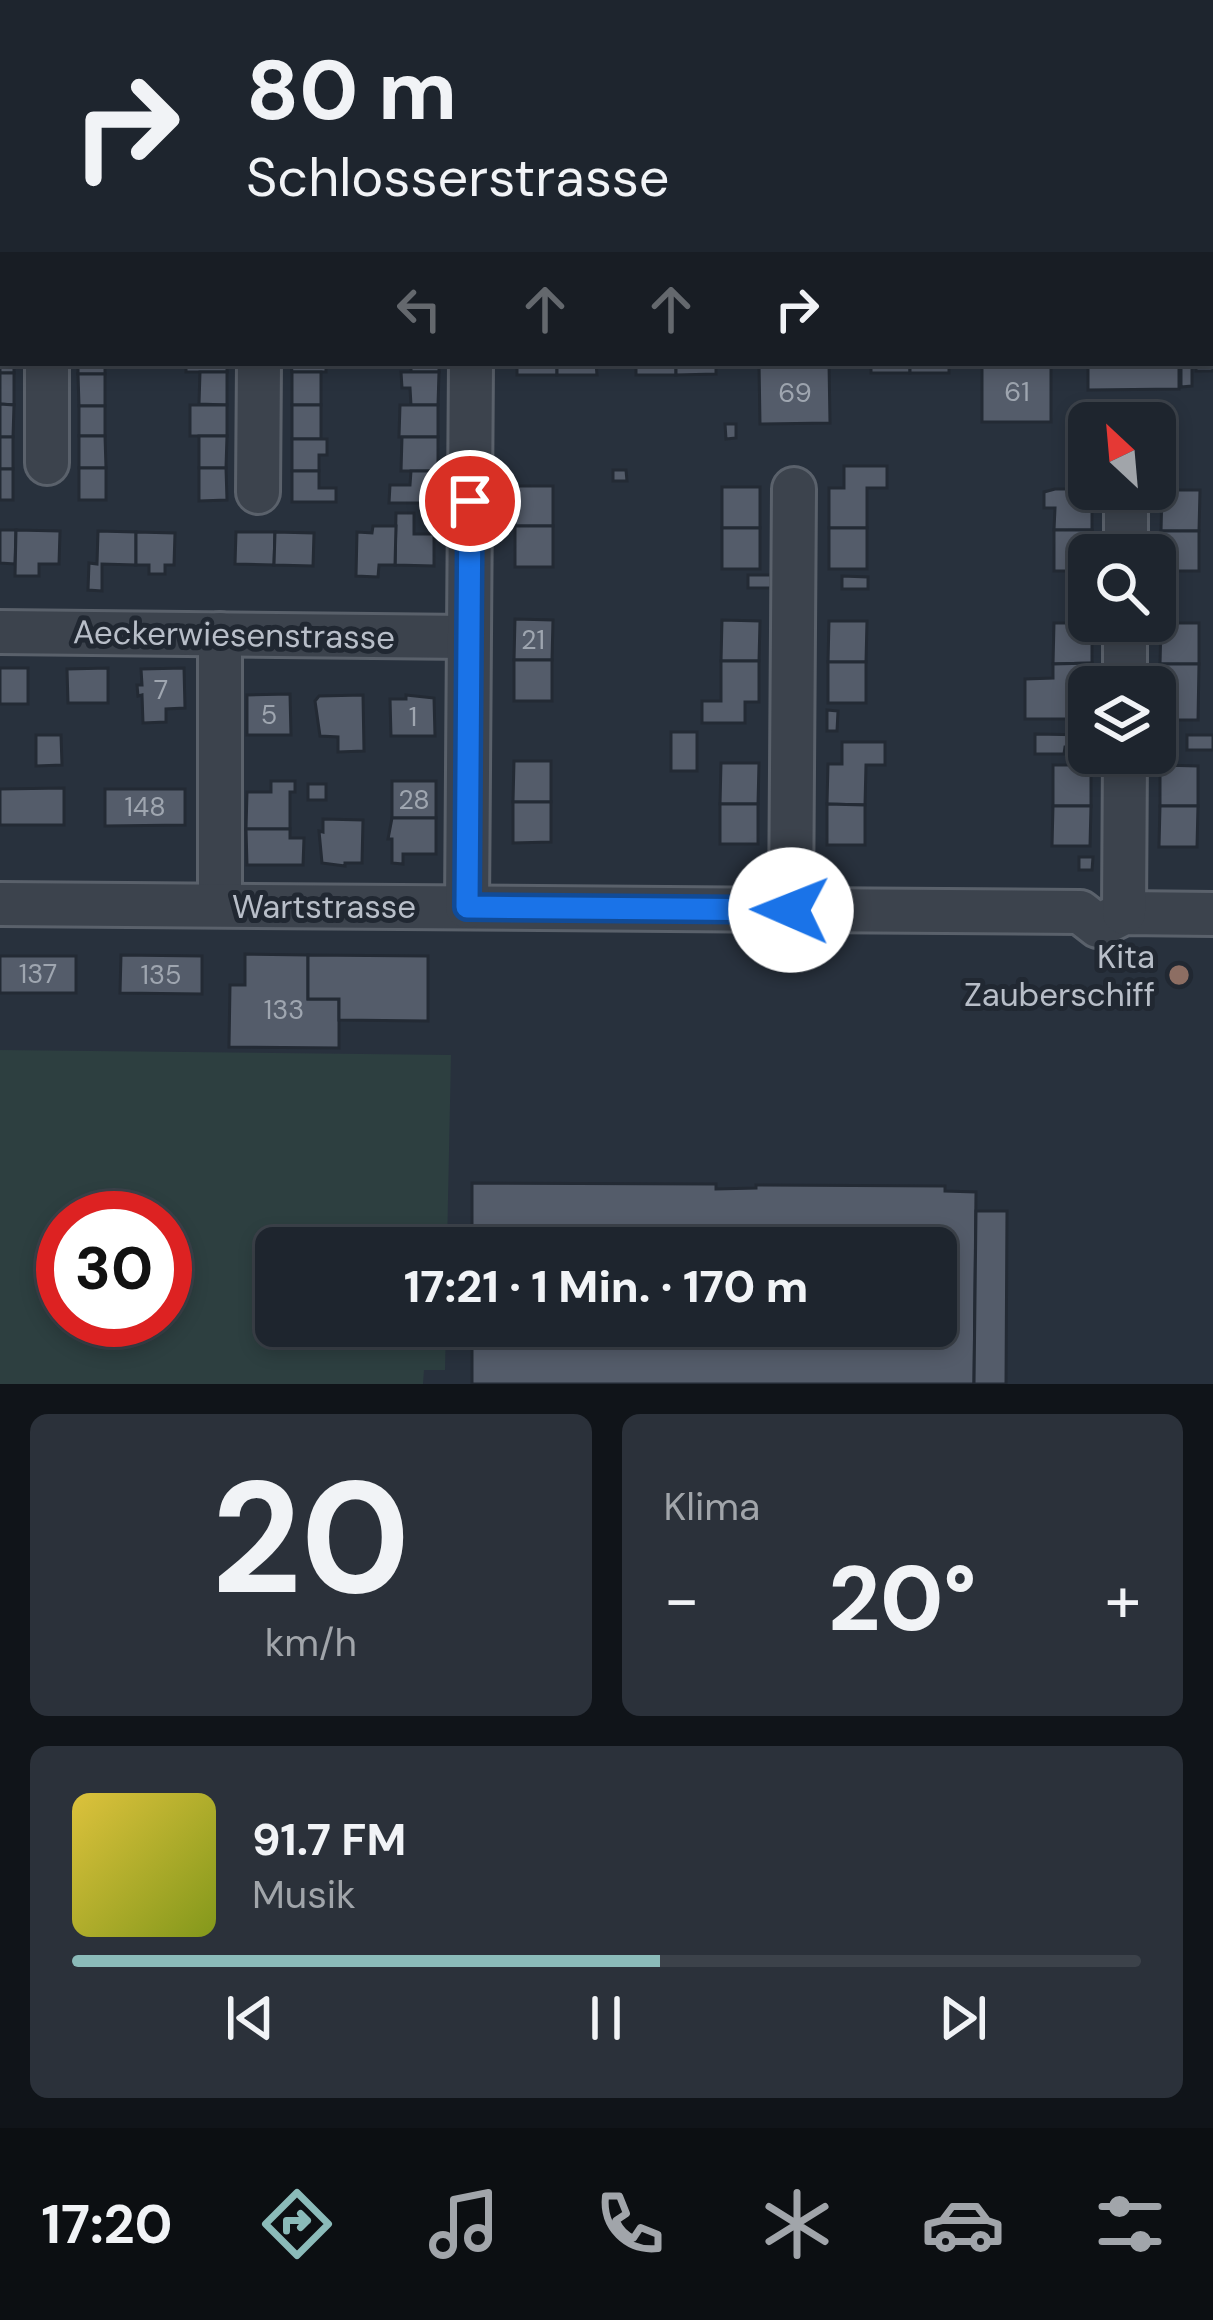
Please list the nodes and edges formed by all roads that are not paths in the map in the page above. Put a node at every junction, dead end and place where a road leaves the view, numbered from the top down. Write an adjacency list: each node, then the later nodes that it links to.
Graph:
1 (202, 0): 2 (street)
2 (289, 0)
3 (47, 366): 6 (street)
4 (259, 366): 8 (street)
5 (471, 366): 11 (street)
6 (47, 463)
7 (794, 489): 16 (street)
8 (258, 493)
9 (0, 632): 10 (street, Aeckerwiesenstrasse)
10 (220, 634): 11 (street, Aeckerwiesenstrasse); 14 (street)
11 (468, 637): 15 (street)
12 (1125, 774): 17 (street)
13 (0, 904): 14 (street, Wartstrasse)
14 (220, 905): 15 (street, Wartstrasse)
15 (467, 907): 16 (street, Wartstrasse)
16 (791, 910): 17 (street, Wartstrasse)
17 (1124, 913): 18 (street, Wartstrasse)
18 (1213, 914)

